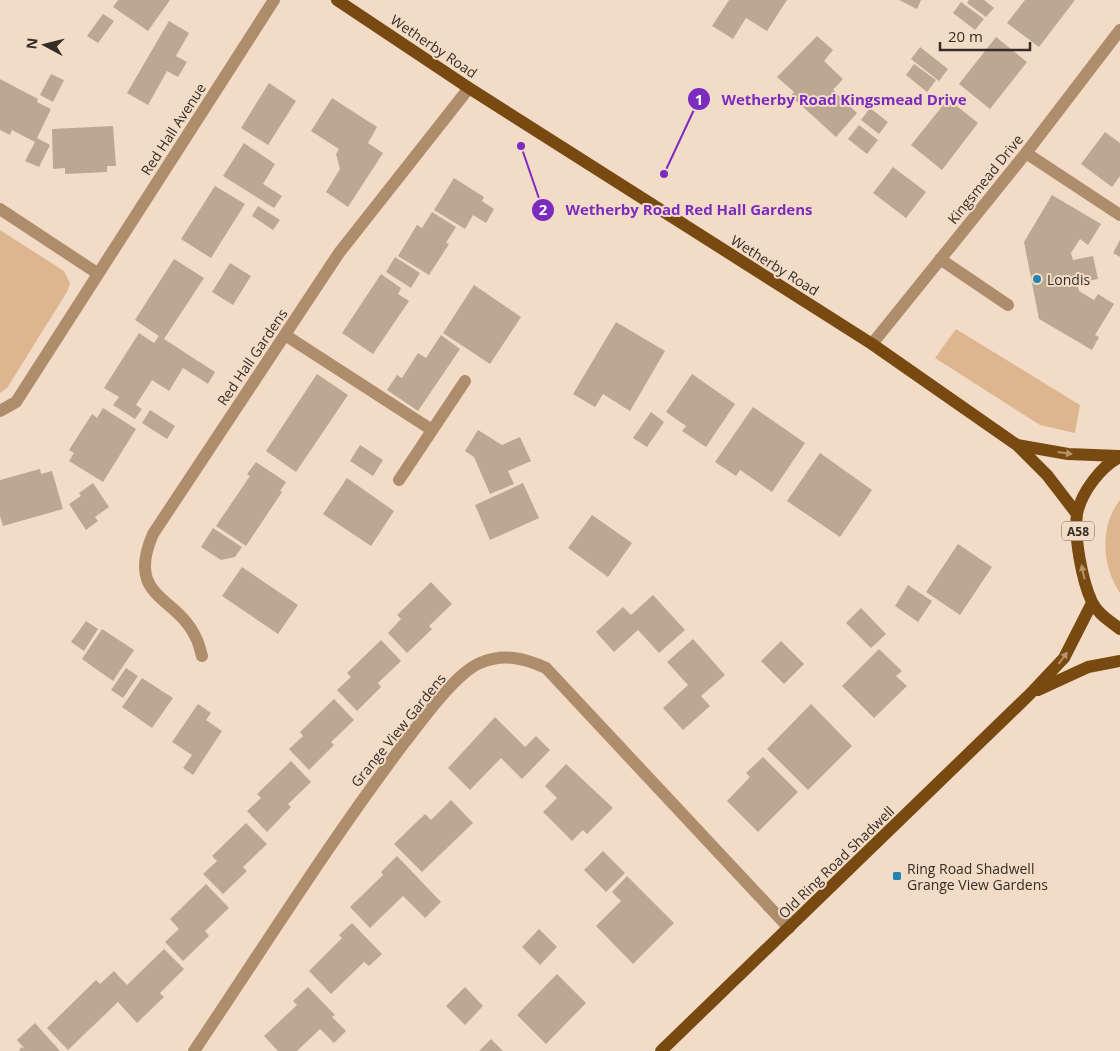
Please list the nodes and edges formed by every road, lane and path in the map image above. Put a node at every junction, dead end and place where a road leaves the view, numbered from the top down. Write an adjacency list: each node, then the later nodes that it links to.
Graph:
1 (274, 0): 9 (street, Red Hall Avenue)
2 (337, 0): 4 (main road, Wetherby Road / A58)
3 (1120, 30): 5 (street, Kingsmead Drive)
4 (469, 88): 11 (street, Red Hall Gardens); 12 (main road, Wetherby Road / A58)
5 (1026, 153): 7 (street); 8 (street, Kingsmead Drive)
6 (0, 209): 9 (street)
7 (1120, 215)
8 (940, 259): 10 (street); 12 (street, Kingsmead Drive)
9 (97, 274): 14 (street, Red Hall Avenue)
10 (1008, 304)
11 (285, 335): 15 (street); 22 (street, Red Hall Gardens)
12 (872, 344): 16 (main road, Wetherby Road / A58)
13 (465, 381): 15 (street)
14 (0, 411)
15 (432, 430): 18 (street)
16 (1017, 445): 17 (main road, A58, one-way to 17); 19 (main road, A58)
17 (1120, 457): 19 (main road, A58)
18 (399, 480)
19 (1077, 514): 20 (main road, A58, one-way to 19)
20 (1092, 603): 21 (main road, A58); 24 (main road, Old Ring Road Shadwell, one-way to 20)
21 (1120, 629)
22 (202, 656)
23 (1120, 661): 24 (main road, Old Ring Road Shadwell)
24 (1030, 694): 25 (main road, Old Ring Road Shadwell)
25 (789, 928): 26 (street, Grange View Gardens); 27 (main road, Old Ring Road Shadwell)
26 (194, 1051)
27 (661, 1051)

